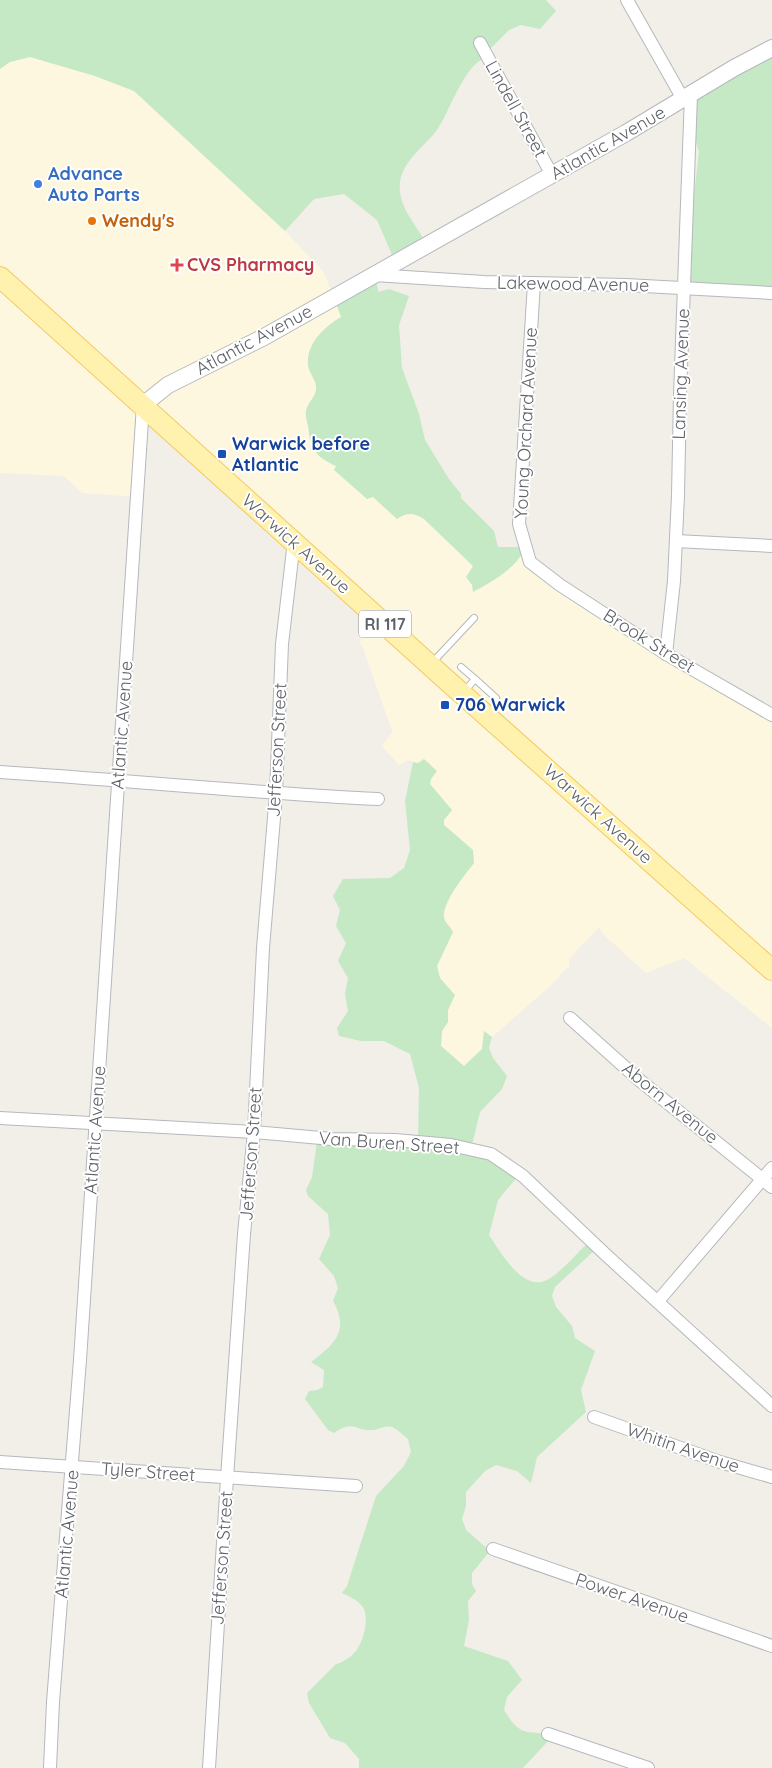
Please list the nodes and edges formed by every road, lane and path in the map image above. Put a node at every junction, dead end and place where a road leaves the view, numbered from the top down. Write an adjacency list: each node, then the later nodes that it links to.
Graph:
1 (627, 0): 4 (street)
2 (480, 43): 5 (street, Lindell Street)
3 (772, 48): 4 (street, Atlantic Avenue)
4 (687, 97): 5 (street, Atlantic Avenue); 9 (street, Lansing Avenue)
5 (552, 175): 6 (street, Atlantic Avenue)
6 (374, 275): 8 (street, Lakewood Avenue); 11 (street, Atlantic Avenue)
7 (0, 281): 11 (main road, Warwick Avenue / RI 117)
8 (534, 283): 9 (street, Lakewood Avenue); 15 (street, Young Orchard Avenue)
9 (683, 288): 10 (street, Lakewood Avenue); 13 (street, Lansing Avenue)
10 (772, 293)
11 (143, 405): 12 (main road, Warwick Avenue / RI 117); 24 (street, Atlantic Avenue)
12 (294, 541): 18 (main road, Warwick Avenue / RI 117); 25 (street, Jefferson Street)
13 (676, 541): 14 (street); 17 (street, Lansing Avenue)
14 (772, 546)
15 (530, 562): 17 (street, Brook Street)
16 (474, 618): 18 (lane)
17 (666, 654): 22 (street, Brook Street)
18 (430, 664): 20 (main road, Warwick Avenue / RI 117)
19 (461, 667): 20 (lane)
20 (469, 687): 21 (lane); 27 (main road, Warwick Avenue / RI 117)
21 (496, 698)
22 (772, 715)
23 (0, 772): 24 (street)
24 (119, 779): 25 (street); 30 (street, Atlantic Avenue)
25 (276, 794): 26 (street); 31 (street, Jefferson Street)
26 (378, 798)
27 (772, 970)
28 (570, 1018): 33 (street, Aborn Avenue)
29 (0, 1118): 30 (street, Van Buren Street)
30 (96, 1123): 31 (street, Van Buren Street); 38 (street, Atlantic Avenue)
31 (254, 1132): 34 (street, Van Buren Street); 40 (street, Jefferson Street)
32 (772, 1168): 33 (street)
33 (767, 1182): 34 (street)
34 (658, 1301): 35 (street, Van Buren Street)
35 (772, 1406)
36 (594, 1417): 39 (street, Whitin Avenue)
37 (0, 1462): 38 (street, Tyler Street)
38 (72, 1468): 40 (street, Tyler Street); 45 (street, Atlantic Avenue)
39 (772, 1477)
40 (227, 1478): 41 (street, Tyler Street); 46 (street, Jefferson Street)
41 (356, 1486)
42 (493, 1549): 43 (street, Power Avenue)
43 (772, 1646)
44 (548, 1734): 47 (street)
45 (50, 1768)
46 (209, 1768)
47 (648, 1768)

